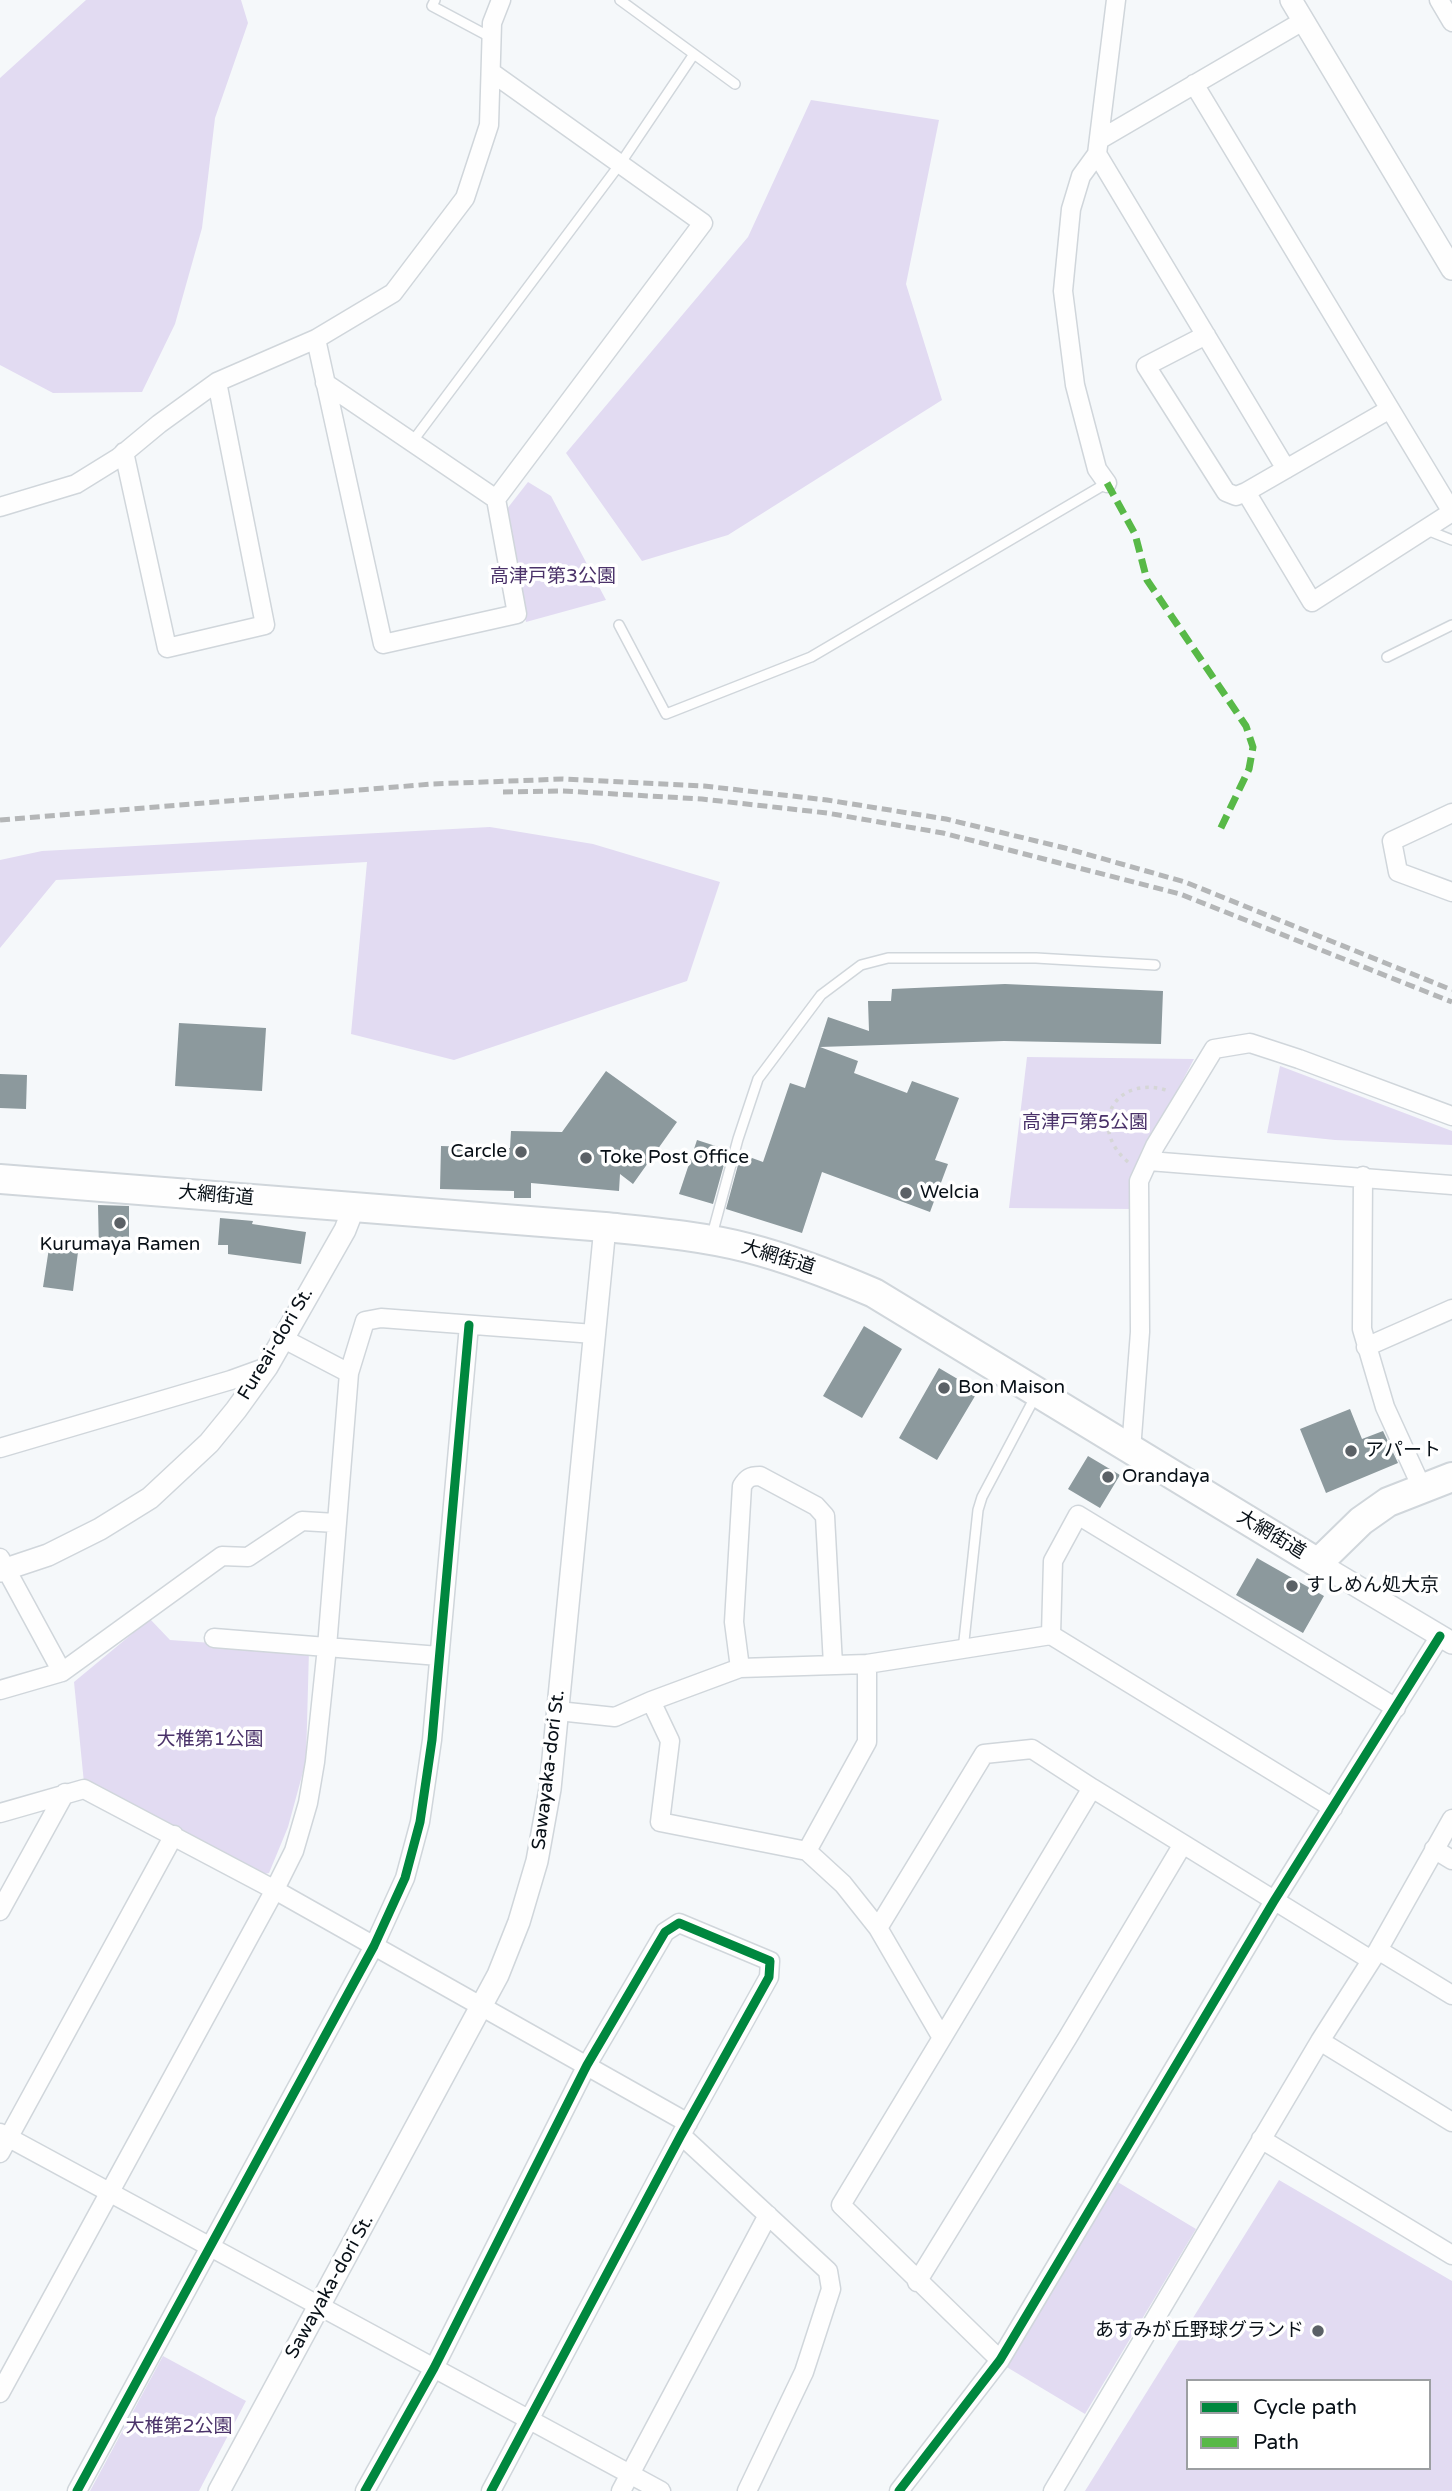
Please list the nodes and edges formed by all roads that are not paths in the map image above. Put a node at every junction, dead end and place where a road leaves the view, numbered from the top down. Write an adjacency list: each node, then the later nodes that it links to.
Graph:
1 (435, 0): 9 (lane)
2 (501, 0): 9 (street)
3 (620, 0): 10 (lane)
4 (1116, 0): 14 (street)
5 (1291, 0): 7 (street)
6 (1439, 0): 8 (street)
7 (1303, 20): 13 (street); 16 (street)
8 (1452, 22)
9 (492, 38): 11 (street)
10 (694, 54): 12 (lane); 15 (lane)
11 (491, 72): 15 (street); 18 (street)
12 (735, 84)
13 (1194, 84): 14 (street); 21 (street)
14 (1098, 147): 17 (street); 25 (street)
15 (620, 164): 22 (lane); 27 (street)
16 (1452, 269)
17 (1206, 335): 24 (street); 26 (street)
18 (316, 339): 19 (street); 20 (street)
19 (217, 382): 23 (street); 23 (street)
20 (326, 383): 22 (street); 27 (street)
21 (1390, 409): 24 (street); 29 (street)
22 (412, 442): 27 (street)
23 (124, 452): 28 (street)
24 (1286, 469): 26 (street)
25 (1107, 483): 32 (lane)
26 (1246, 492): 30 (street)
27 (496, 499)
28 (0, 507)
29 (1452, 512): 30 (street)
30 (1425, 529): 31 (lane)
31 (1452, 540)
32 (619, 625)
33 (1452, 625): 34 (lane)
34 (1387, 657)
35 (1452, 813): 36 (street)
36 (1452, 892)
37 (1155, 965): 45 (lane)
38 (1452, 1116): 39 (street)
39 (1147, 1164): 40 (street); 55 (street)
40 (1363, 1176): 42 (street); 50 (street)
41 (0, 1179): 43 (main road, 大網街道)
42 (1452, 1185)
43 (354, 1207): 44 (main road, 大網街道); 49 (street, Fureai-dori St.)
44 (605, 1227): 45 (main road, 大網街道); 48 (street, Sawayaka-dori St.)
45 (711, 1240): 53 (main road, 大網街道)
46 (1452, 1309): 50 (street)
47 (469, 1325): 48 (street); 52 (street); 66 (street)
48 (594, 1334): 74 (street, Sawayaka-dori St.)
49 (282, 1338): 51 (street, Fureai-dori St.); 52 (street)
50 (1366, 1347): 57 (street)
51 (267, 1367): 54 (street); 60 (street, Fureai-dori St.)
52 (349, 1373): 58 (street)
53 (1037, 1392): 55 (main road, 大網街道); 65 (lane)
54 (0, 1448)
55 (1131, 1450): 59 (main road, 大網街道)
56 (1452, 1477): 57 (main road, 大網街道)
57 (1422, 1488): 59 (main road, 大網街道)
58 (336, 1523): 64 (street); 70 (street)
59 (1318, 1563): 63 (street)
60 (2, 1566): 70 (street)
61 (1051, 1635): 65 (street); 73 (street); 77 (street)
62 (214, 1637): 64 (street)
63 (1446, 1639): 73 (street)
64 (327, 1647): 66 (street); 85 (street)
65 (963, 1650): 67 (street)
66 (439, 1656): 89 (street)
67 (867, 1664): 68 (street); 83 (street)
68 (833, 1665): 69 (street); 69 (street)
69 (740, 1668): 72 (street)
70 (62, 1672): 71 (street)
71 (0, 1690)
72 (651, 1701): 74 (street); 83 (street)
73 (1395, 1708): 77 (street)
74 (558, 1712): 92 (street, Sawayaka-dori St.)
75 (1092, 1788): 81 (street); 88 (street); 93 (street)
76 (65, 1793): 78 (street); 80 (street); 87 (street)
77 (1332, 1808): 86 (street)
78 (0, 1813)
79 (1452, 1819): 82 (street)
80 (174, 1835): 85 (street); 99 (street)
81 (1183, 1844): 86 (street); 104 (street)
82 (1434, 1849): 84 (street); 90 (street)
83 (807, 1850): 88 (street)
84 (1452, 1860)
85 (275, 1890): 89 (street); 100 (street)
86 (1274, 1901): 90 (street); 106 (street)
87 (0, 1911)
88 (878, 1928): 93 (street)
89 (374, 1945): 92 (street); 102 (street)
90 (1375, 1955): 91 (street); 94 (street)
91 (1452, 1994)
92 (483, 2007): 95 (street); 105 (street, Sawayaka-dori St.)
93 (942, 2038): 104 (street)
94 (1320, 2041): 96 (street); 98 (street)
95 (587, 2065): 97 (street); 97 (street); 107 (street)
96 (1452, 2122)
97 (685, 2129): 101 (street); 109 (street)
98 (1261, 2139): 103 (street); 119 (street)
99 (3, 2141): 100 (street)
100 (110, 2193): 102 (street); 108 (street)
101 (768, 2215): 110 (street); 117 (street)
102 (210, 2247): 105 (street); 111 (street)
103 (1452, 2255)
104 (917, 2281): 106 (street)
105 (319, 2306): 107 (street); 112 (street, Sawayaka-dori St.)
106 (1000, 2360): 118 (street)
107 (434, 2368): 109 (street); 113 (street)
108 (0, 2393)
109 (529, 2420): 110 (street); 114 (street)
110 (630, 2474): 115 (street); 116 (street)
111 (77, 2491)
112 (219, 2491)
113 (365, 2491)
114 (491, 2491)
115 (621, 2491)
116 (661, 2491)
117 (747, 2491)
118 (899, 2491)
119 (1053, 2491)

